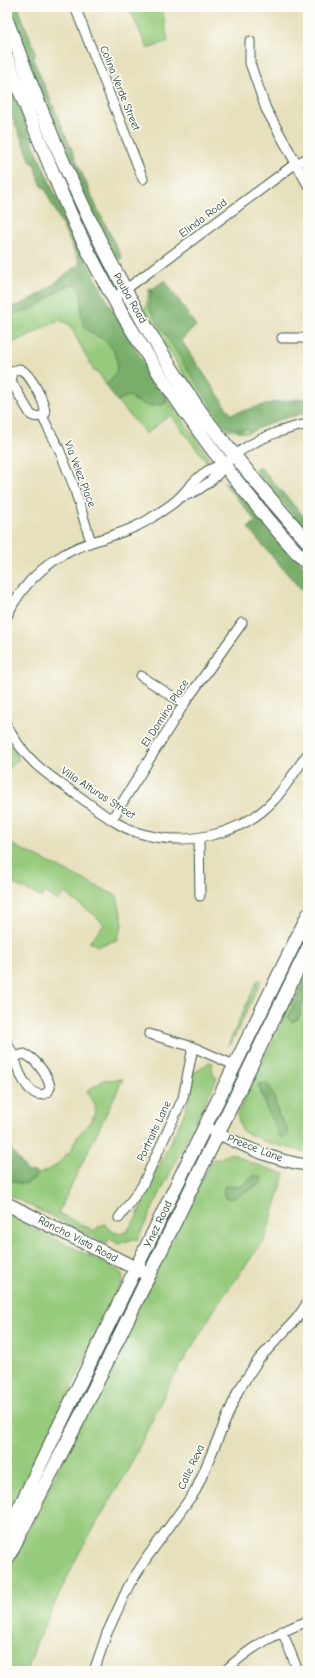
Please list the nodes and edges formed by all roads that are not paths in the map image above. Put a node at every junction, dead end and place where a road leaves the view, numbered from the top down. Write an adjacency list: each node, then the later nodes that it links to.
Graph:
1 (75, 7): 7 (street, Colina Verde Street)
2 (7, 21): 9 (main road, Pauba Road)
3 (250, 41): 6 (street)
4 (7, 59): 10 (main road, Pauba Road)
5 (308, 158): 6 (street, Elinda Road)
6 (295, 164): 8 (street); 9 (street, Elinda Road)
7 (143, 179)
8 (308, 185)
9 (125, 291): 10 (street, Elinda Road); 15 (main road, Pauba Road)
10 (114, 298): 16 (main road, Pauba Road)
11 (282, 338): 12 (street)
12 (308, 338)
13 (42, 416): 13 (street, Via Velez Place); 17 (street, Via Velez Place)
14 (308, 424): 15 (street)
15 (235, 455): 16 (street); 18 (main road, Pauba Road)
16 (224, 465): 17 (street); 19 (main road, Pauba Road)
17 (91, 542): 20 (street)
18 (308, 542)
19 (308, 565)
20 (7, 616)
21 (242, 623): 23 (street, El Domino Place)
22 (140, 676): 23 (street)
23 (184, 704): 26 (street, El Domino Place)
24 (7, 726): 26 (street, Villa Alturas Street)
25 (308, 753): 27 (street, Villa Alturas Street)
26 (112, 819): 27 (street, Villa Alturas Street)
27 (199, 838): 28 (street)
28 (200, 896)
29 (308, 915): 35 (main road, Ynez Road)
30 (308, 948): 37 (main road, Ynez Road)
31 (149, 1034): 33 (street)
32 (7, 1042): 34 (street)
33 (194, 1047): 35 (street); 40 (street, Portraits Lane)
34 (14, 1057): 34 (street)
35 (234, 1065): 36 (main road, Ynez Road)
36 (204, 1126): 37 (street, Preece Lane); 41 (main road, Ynez Road)
37 (218, 1133): 38 (street, Preece Lane); 41 (main road, Ynez Road)
38 (308, 1165)
39 (7, 1204): 41 (main road, Rancho Vista Road)
40 (119, 1218)
41 (142, 1272): 43 (main road, Ynez Road); 44 (main road, Ynez Road)
42 (308, 1302): 47 (street, Calle Reva)
43 (7, 1533)
44 (7, 1559)
45 (308, 1621): 46 (street)
46 (282, 1631): 48 (street); 49 (street)
47 (94, 1671)
48 (225, 1671)
49 (298, 1671)

